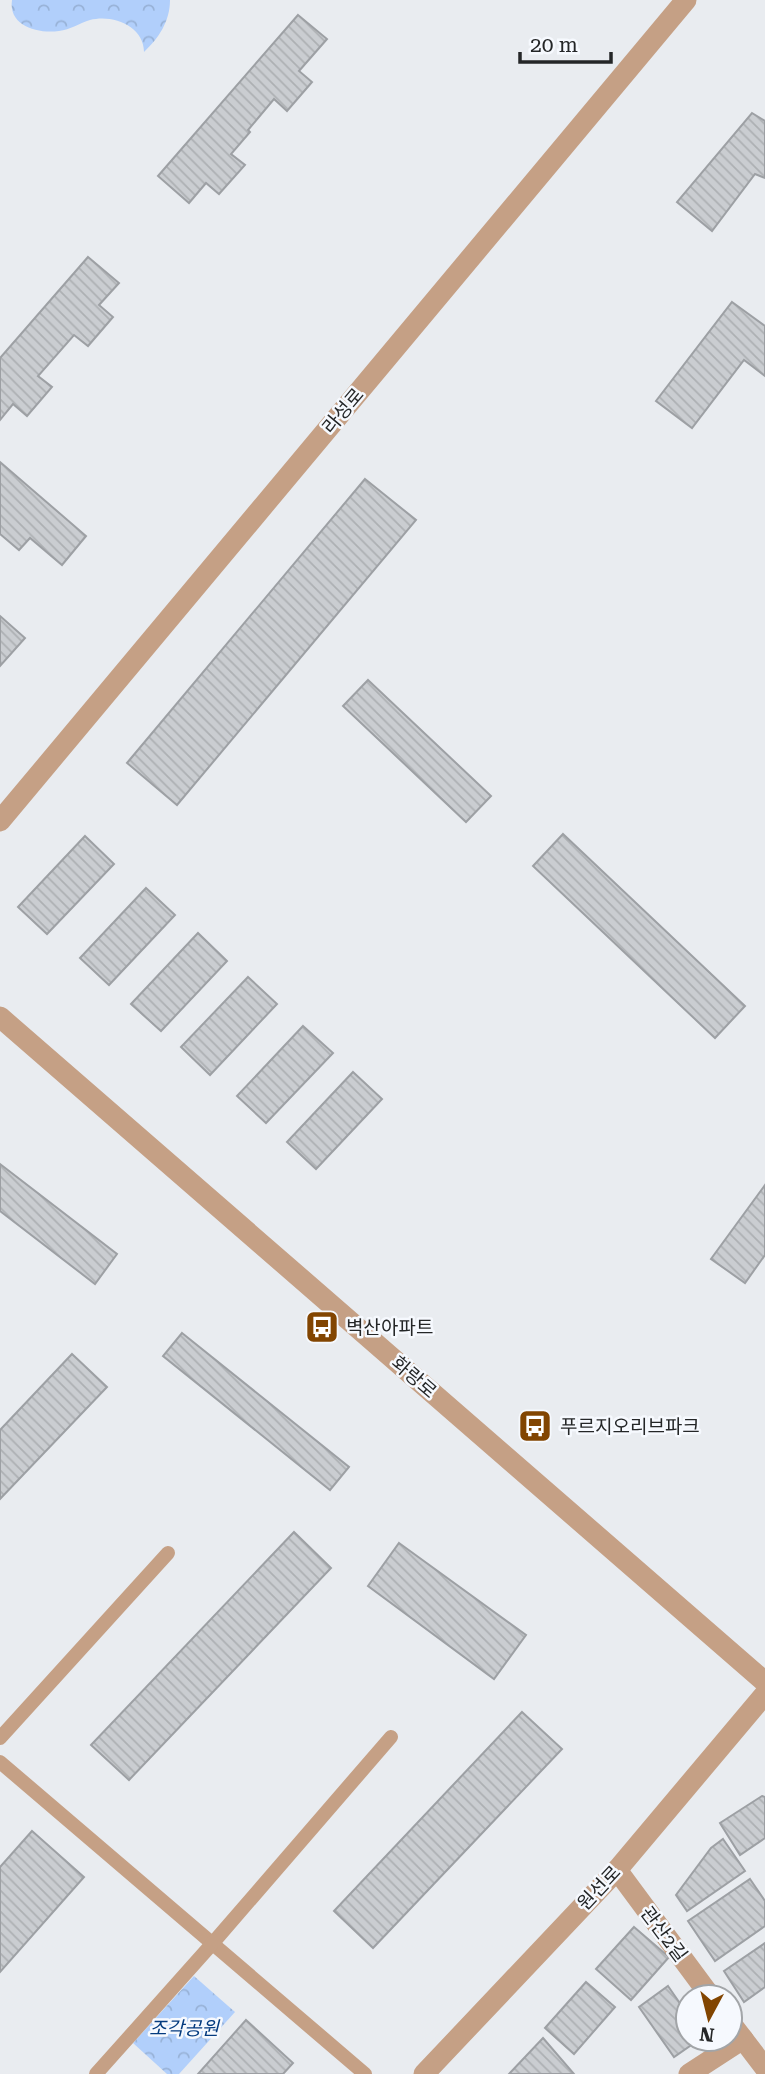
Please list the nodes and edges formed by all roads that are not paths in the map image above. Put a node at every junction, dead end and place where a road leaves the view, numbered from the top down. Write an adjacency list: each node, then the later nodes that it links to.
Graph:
1 (686, 0): 2 (street, 라성로)
2 (0, 821)
3 (0, 1017): 5 (street, 화랑로)
4 (168, 1553): 8 (lane)
5 (765, 1682)
6 (765, 1695): 10 (street, 원선로)
7 (391, 1737): 11 (lane)
8 (0, 1738)
9 (0, 1762): 11 (lane)
10 (617, 1870): 12 (street, 관산2길); 18 (street, 원선로)
11 (212, 1944): 16 (lane); 17 (lane)
12 (702, 1983)
13 (744, 2040): 15 (street)
14 (711, 2053): 19 (street)
15 (765, 2068)
16 (96, 2074)
17 (365, 2074)
18 (424, 2074)
19 (689, 2074)

